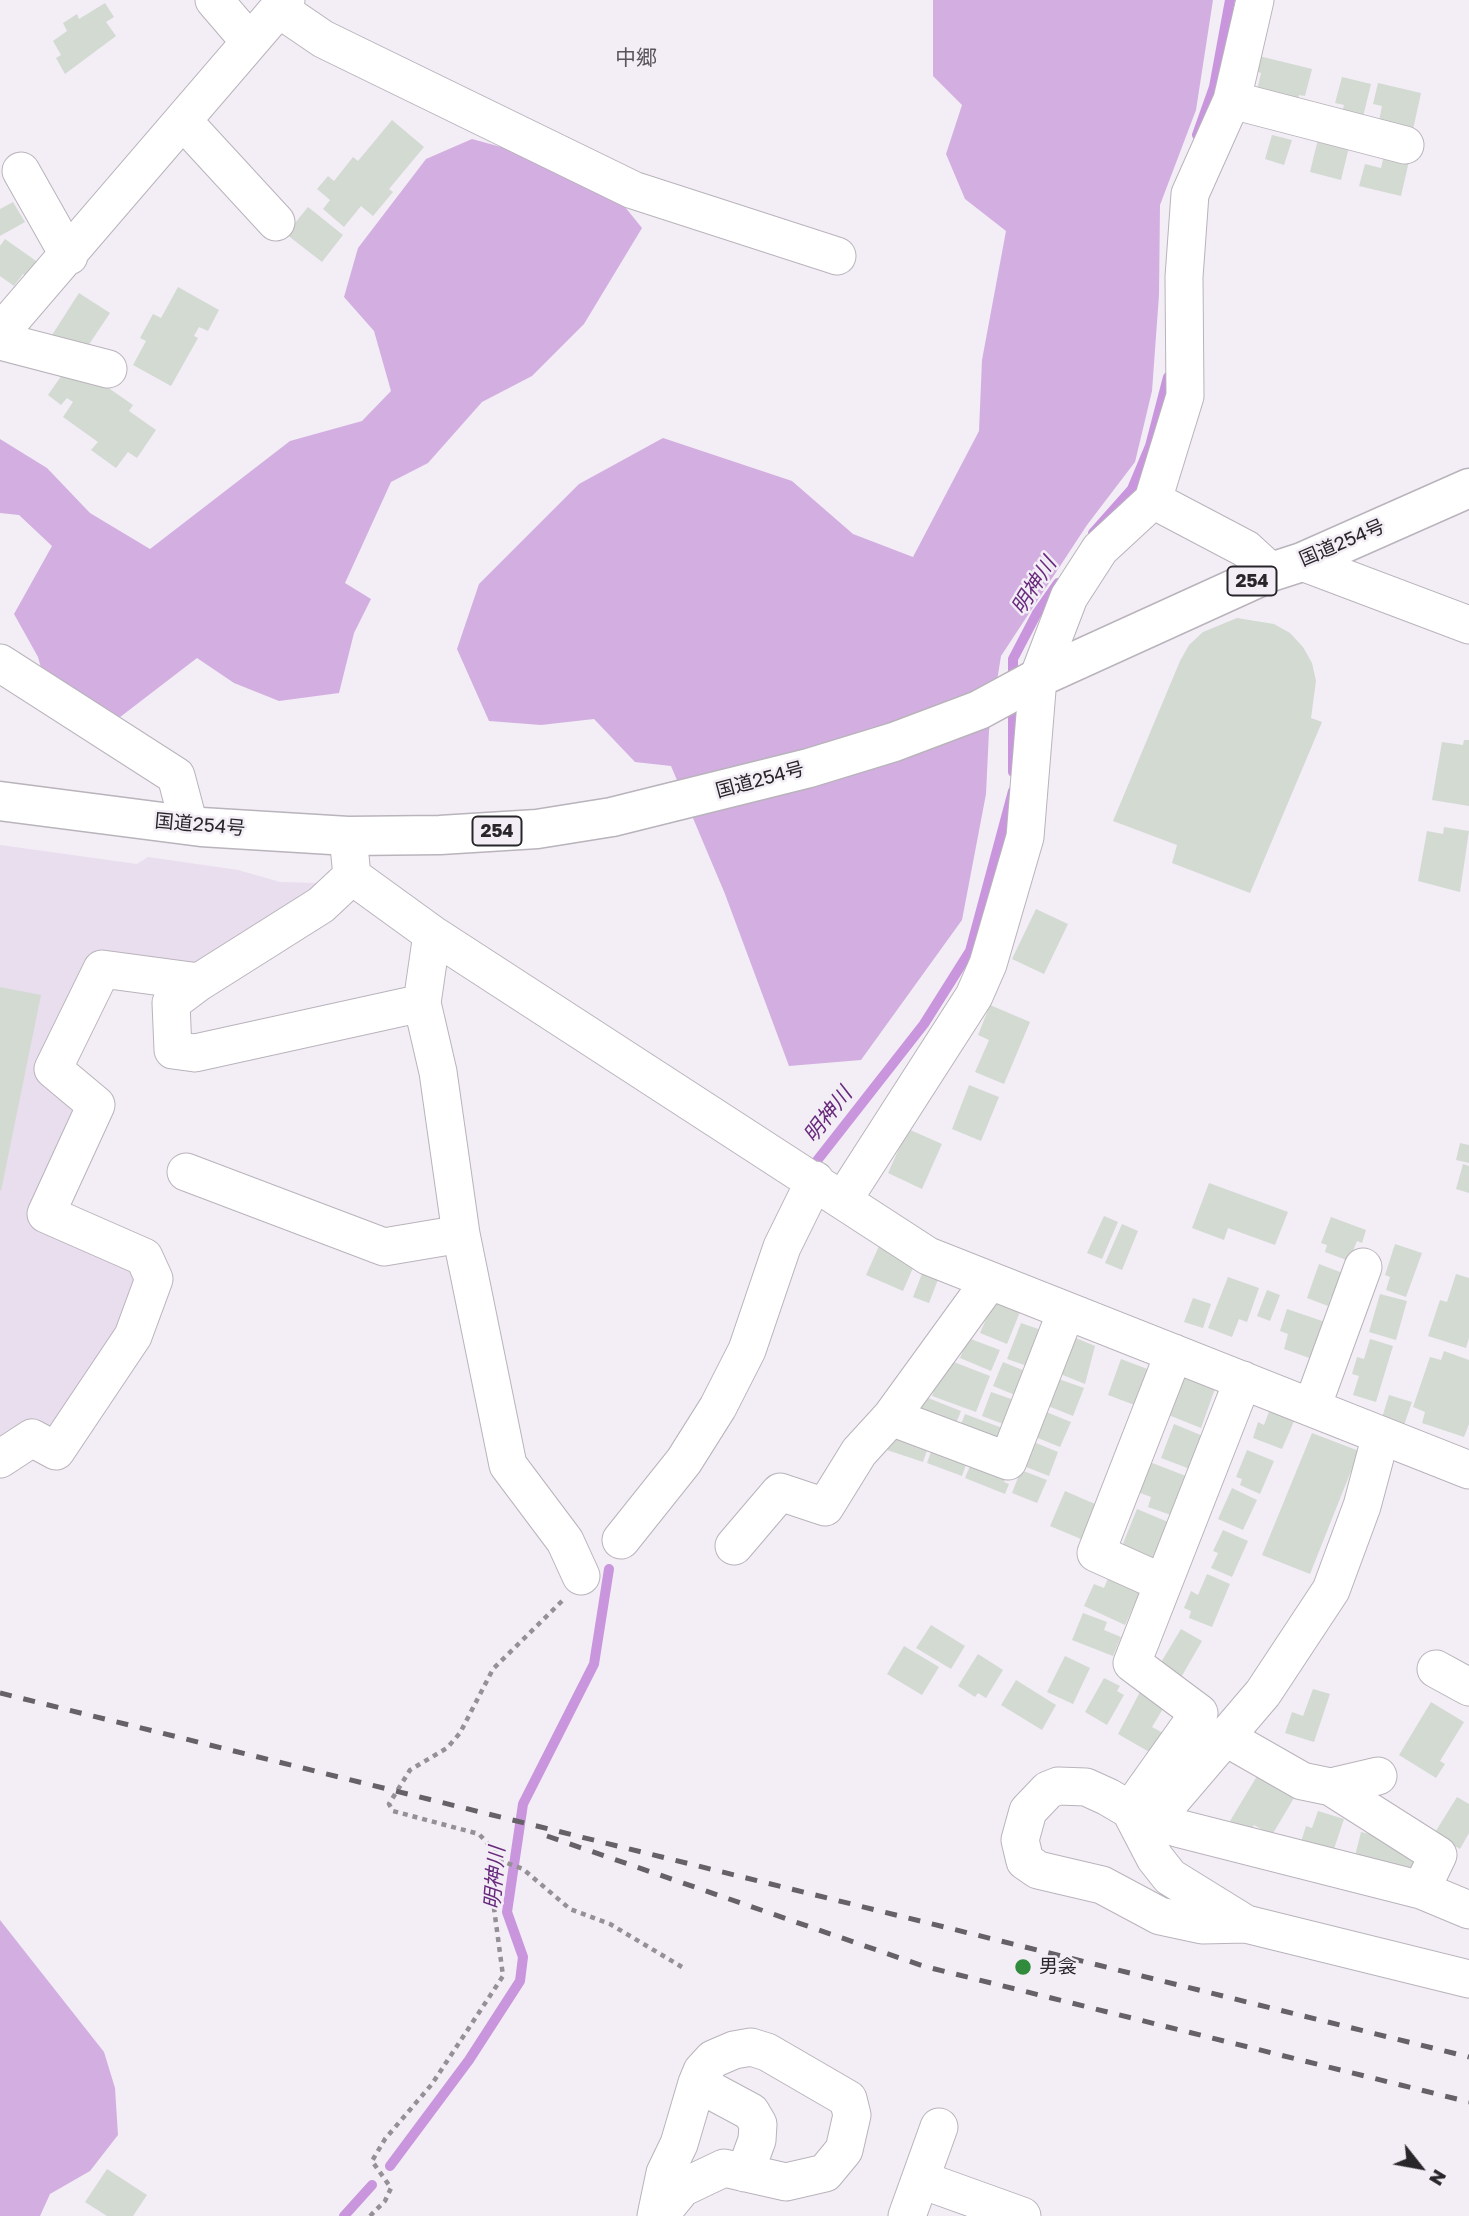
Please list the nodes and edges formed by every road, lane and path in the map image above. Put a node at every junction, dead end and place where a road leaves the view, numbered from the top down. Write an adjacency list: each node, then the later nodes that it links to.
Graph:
1 (214, 0): 4 (street)
2 (1255, 0): 5 (street)
3 (283, 4): 4 (street); 11 (street)
4 (250, 42): 6 (street)
5 (1232, 100): 7 (street); 16 (street)
6 (183, 121): 9 (street); 10 (street)
7 (1405, 145)
8 (21, 171): 10 (street)
9 (276, 222)
10 (69, 256): 12 (street)
11 (837, 256)
12 (0, 333)
13 (0, 341): 14 (street)
14 (108, 369)
15 (1469, 488): 17 (highway, 国道254号 / 254)
16 (1153, 500): 17 (street); 20 (street)
17 (1286, 567): 18 (street); 20 (highway, 国道254号 / 254)
18 (1469, 625)
19 (0, 663): 22 (street)
20 (1038, 678): 23 (highway, 国道254号 / 254); 29 (street)
21 (0, 801): 22 (highway, 国道254号 / 254)
22 (189, 825): 23 (highway, 国道254号 / 254)
23 (348, 836): 24 (street)
24 (352, 876): 25 (street); 26 (street)
25 (432, 934): 27 (street); 29 (street)
26 (199, 982): 27 (street); 39 (street)
27 (422, 1003): 30 (street)
28 (186, 1172): 30 (street)
29 (829, 1190): 32 (street); 41 (street)
30 (461, 1234): 43 (street)
31 (1363, 1267): 36 (street)
32 (989, 1282): 33 (street); 37 (street)
33 (1066, 1312): 34 (street); 37 (street)
34 (1174, 1353): 35 (street); 44 (street)
35 (1243, 1380): 36 (street); 44 (street)
36 (1312, 1407): 38 (street)
37 (891, 1417): 42 (street)
38 (1381, 1435): 40 (street); 47 (street)
39 (0, 1459)
40 (1469, 1470)
41 (621, 1540)
42 (734, 1546)
43 (581, 1576): 51 (path)
44 (1163, 1583): 50 (street)
45 (1436, 1668): 46 (street)
46 (1469, 1687)
47 (1226, 1737): 49 (street); 52 (street)
48 (1378, 1776): 49 (street)
49 (1331, 1787): 52 (street)
50 (1130, 1810): 54 (street); 54 (street)
51 (503, 1861): 55 (path); 61 (path)
52 (1421, 1891): 53 (street)
53 (1469, 1910)
54 (1246, 1924): 56 (street)
55 (682, 1967)
56 (1469, 1979)
57 (697, 2083): 59 (street); 59 (street); 62 (street)
58 (939, 2127): 60 (street)
59 (745, 2173): 62 (street)
60 (922, 2180): 63 (street); 64 (street)
61 (370, 2216)
62 (658, 2216)
63 (906, 2216)
64 (1022, 2216)

